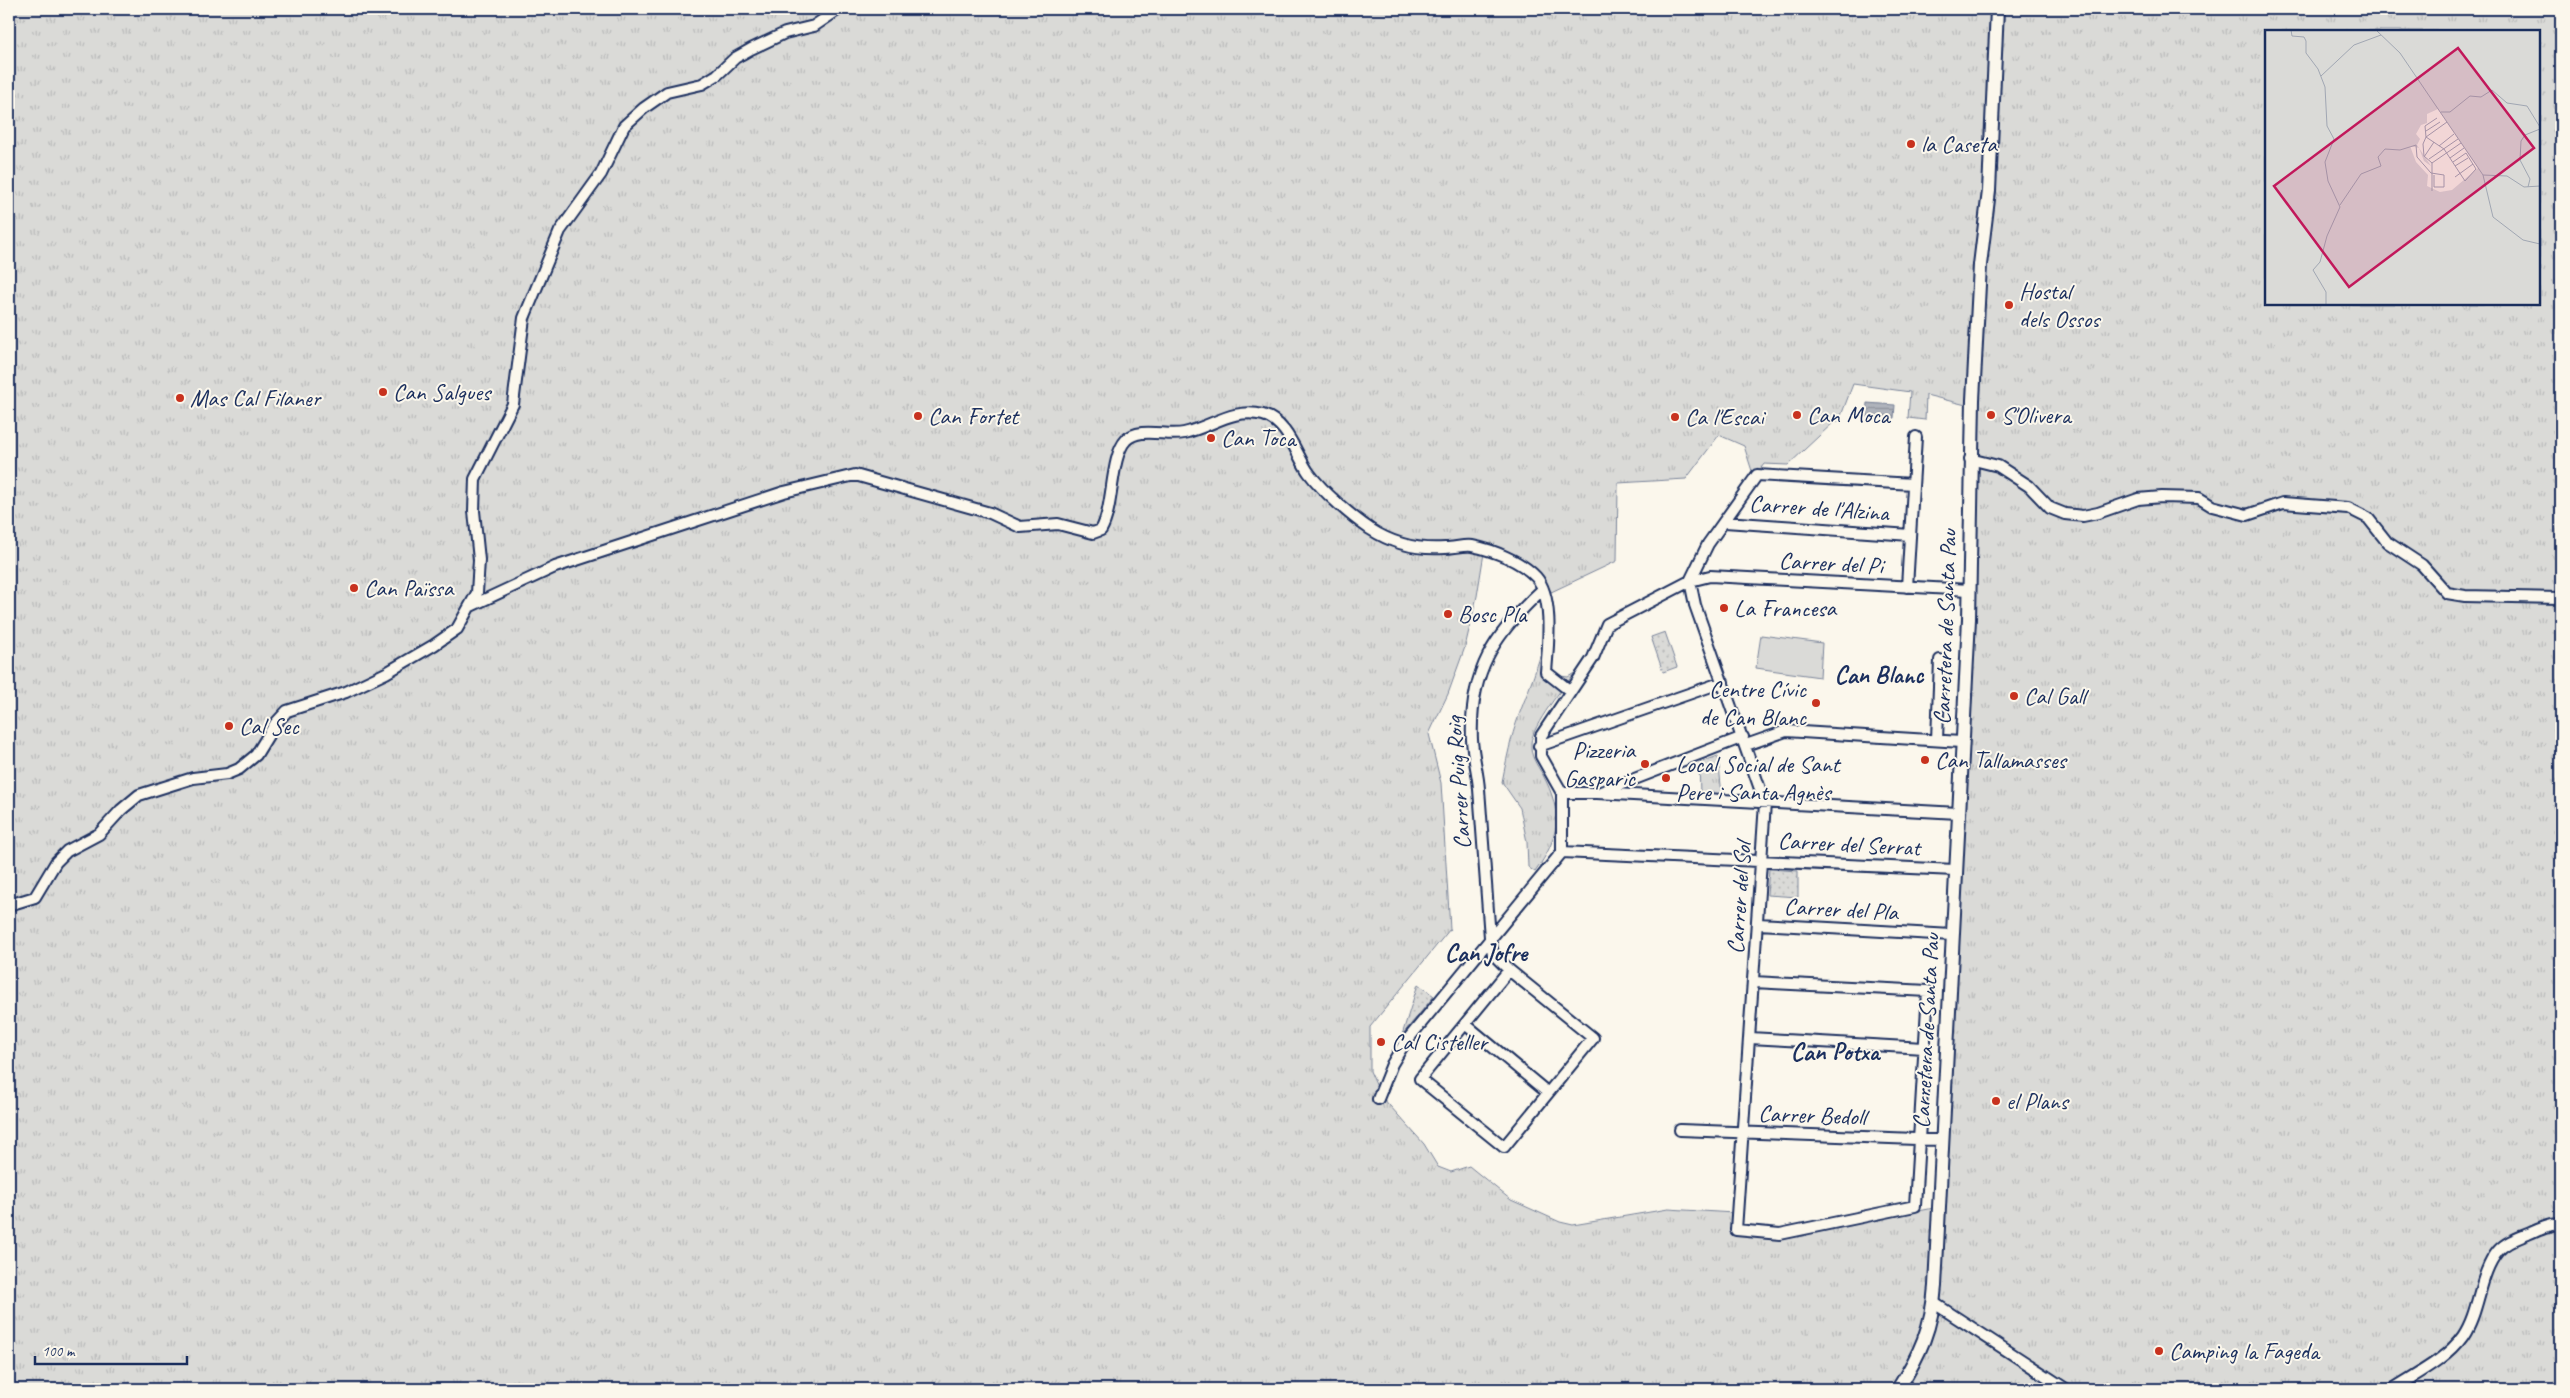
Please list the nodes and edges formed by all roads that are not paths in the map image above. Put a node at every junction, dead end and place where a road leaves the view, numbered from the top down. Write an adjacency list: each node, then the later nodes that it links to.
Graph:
1 (1998, 9): 4 (main road, Carretera de Santa Pau)
2 (838, 11): 13 (street)
3 (1916, 437): 5 (street)
4 (1970, 459): 11 (main road, Carretera de Santa Pau); 12 (street)
5 (1914, 484): 6 (street); 7 (street)
6 (1725, 522): 7 (street, Carrer de l'Alzina); 8 (street)
7 (1910, 535): 9 (street)
8 (1690, 581): 9 (street, Carrer del Pi); 15 (street, Carrer del Sol); 16 (street, Carrer del Pi)
9 (1908, 588): 11 (street, Carrer del Pi)
10 (1543, 589): 13 (street); 16 (street); 31 (street, Carrer Puig Roig)
11 (1970, 590): 19 (main road, Carretera de Santa Pau)
12 (2561, 598)
13 (471, 606): 28 (street)
14 (1940, 660): 17 (street)
15 (1723, 682): 18 (street, Carrer del Sol); 20 (street)
16 (1569, 690): 20 (street, Carrer del Pi)
17 (1937, 740): 18 (street); 19 (street)
18 (1744, 741): 22 (street); 23 (street, Carrer del Sol)
19 (1961, 742): 24 (main road, Carretera de Santa Pau)
20 (1539, 746): 21 (street)
21 (1562, 793): 22 (street); 25 (street)
22 (1597, 793): 23 (street)
23 (1765, 803): 24 (street); 26 (street, Carrer del Sol)
24 (1958, 813): 27 (main road, Carretera de Santa Pau)
25 (1562, 852): 26 (street, Carrer del Serrat); 31 (street)
26 (1762, 859): 27 (street, Carrer del Serrat); 29 (street, Carrer del Sol)
27 (1955, 870): 30 (main road, Carretera de Santa Pau)
28 (9, 905)
29 (1758, 924): 30 (street, Carrer del Pla); 33 (street, Carrer del Sol)
30 (1952, 935): 42 (main road, Carretera de Santa Pau)
31 (1490, 937): 32 (street, Carrer Puig Roig); 38 (street)
32 (1509, 970): 34 (street); 37 (street, Carrer Puig Roig)
33 (1754, 982): 35 (street, Carrer del Sol); 36 (street)
34 (1465, 1024): 37 (street); 37 (street)
35 (1750, 1038): 36 (street); 40 (street, Carrer del Sol)
36 (1924, 1048): 41 (street)
37 (1548, 1093)
38 (1378, 1099)
39 (1680, 1130): 40 (street, Carrer Bedoll)
40 (1744, 1133): 41 (street, Carrer Bedoll); 41 (street, Carrer del Sol)
41 (1918, 1140): 42 (street, Carrer Bedoll)
42 (1942, 1140): 44 (main road, Carretera de Santa Pau)
43 (2561, 1224): 47 (street)
44 (1934, 1303): 45 (main road, Carretera de Santa Pau); 46 (street)
45 (1898, 1389)
46 (2066, 1389)
47 (2392, 1389)

